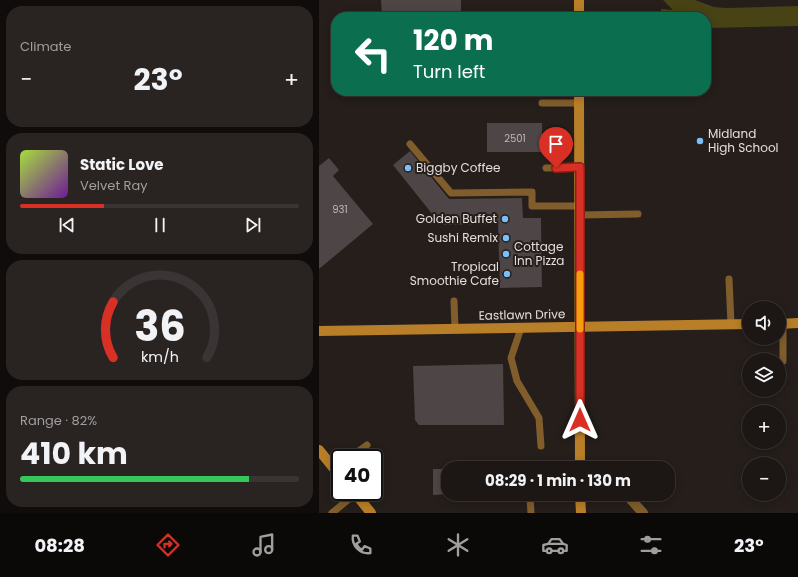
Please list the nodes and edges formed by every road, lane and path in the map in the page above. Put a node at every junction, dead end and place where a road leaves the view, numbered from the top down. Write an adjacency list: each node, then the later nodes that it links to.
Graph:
1 (579, 0): 2 (street)
2 (579, 12)
3 (579, 96): 5 (street)
4 (542, 102): 5 (lane)
5 (579, 103): 7 (street)
6 (410, 144): 9 (lane)
7 (580, 167): 8 (lane); 9 (street)
8 (546, 168)
9 (580, 211): 10 (lane); 17 (street)
10 (638, 214)
11 (729, 278): 14 (lane)
12 (454, 301): 19 (lane)
13 (798, 323): 16 (street)
14 (731, 324): 15 (street, Eastlawn Drive); 17 (street, Eastlawn Drive)
15 (742, 324)
16 (786, 324)
17 (580, 327): 18 (street, Eastlawn Drive); 25 (street)
18 (521, 328): 19 (street, Eastlawn Drive); 22 (lane)
19 (455, 329): 20 (street, Eastlawn Drive)
20 (319, 331)
21 (367, 445): 23 (lane)
22 (541, 446)
23 (361, 449)
24 (320, 455): 26 (street)
25 (581, 461)
26 (331, 464)
27 (345, 501): 32 (lane)
28 (361, 501): 33 (street)
29 (530, 501): 34 (lane)
30 (580, 501): 35 (street)
31 (632, 501): 36 (street)
32 (332, 513)
33 (371, 513)
34 (531, 513)
35 (581, 513)
36 (643, 513)

